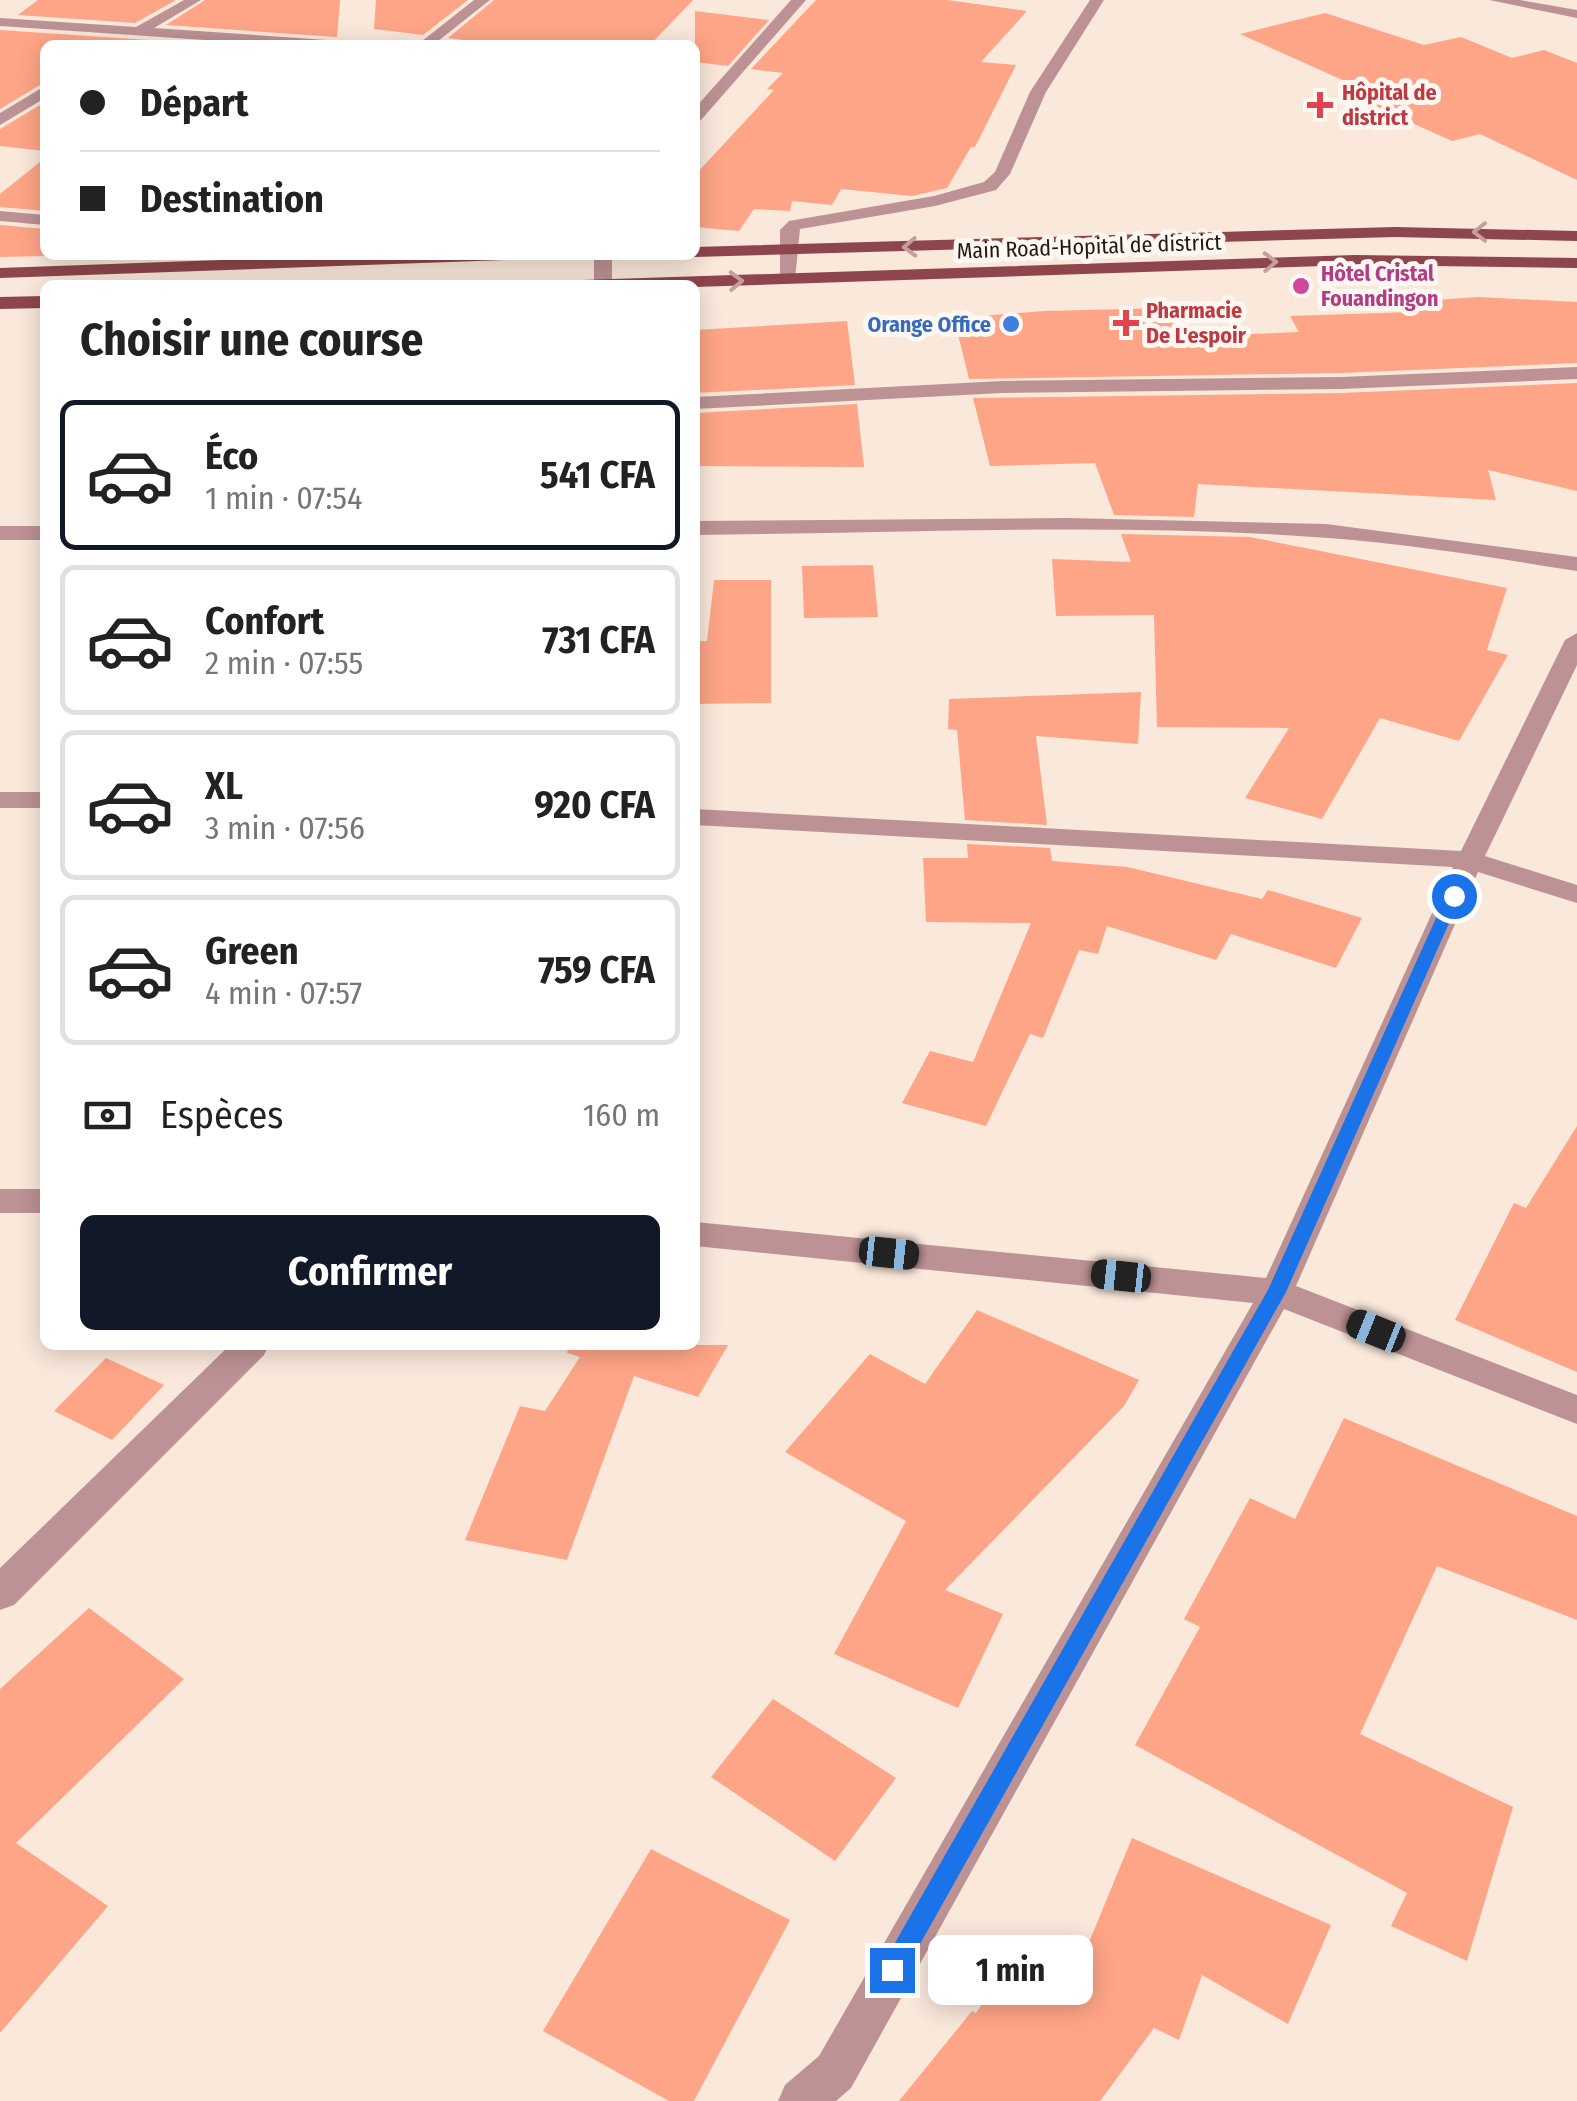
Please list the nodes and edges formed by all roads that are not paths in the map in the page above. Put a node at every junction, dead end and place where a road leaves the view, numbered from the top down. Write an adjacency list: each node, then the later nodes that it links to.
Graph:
1 (194, 0): 8 (street)
2 (483, 0): 11 (street)
3 (799, 0): 13 (street)
4 (1096, 0): 19 (street)
5 (1496, 0): 6 (street)
6 (1577, 14)
7 (0, 22): 8 (street)
8 (135, 33): 9 (street); 10 (street)
9 (124, 40)
10 (256, 40)
11 (431, 40)
12 (40, 94): 14 (street)
13 (700, 109)
14 (2, 118): 15 (street)
15 (32, 118)
16 (0, 216): 17 (street)
17 (40, 220)
18 (1577, 236): 19 (main road, Main Road-Hopital de district, one-way to 19)
19 (785, 251): 20 (main road, Main Road-Hopital de district); 24 (street)
20 (700, 252)
21 (347, 260): 23 (main road)
22 (1577, 263): 24 (main road, Main Road-Hopital de district, one-way to 22)
23 (0, 273)
24 (786, 279): 25 (main road, Main Road-Hopital de district, one-way to 24)
25 (700, 282)
26 (40, 302): 27 (main road)
27 (0, 304)
28 (1577, 373): 29 (street)
29 (700, 403)
30 (700, 528): 33 (street)
31 (0, 533): 32 (street)
32 (40, 533)
33 (1577, 564)
34 (1577, 640): 38 (street)
35 (0, 800): 36 (street)
36 (40, 800)
37 (700, 818): 38 (street)
38 (1470, 860): 39 (street); 43 (street)
39 (1577, 894)
40 (0, 1201): 41 (street)
41 (40, 1201)
42 (700, 1234): 43 (street)
43 (1276, 1292): 45 (street); 47 (street)
44 (247, 1350): 46 (street)
45 (1577, 1410)
46 (0, 1593)
47 (801, 2101)

